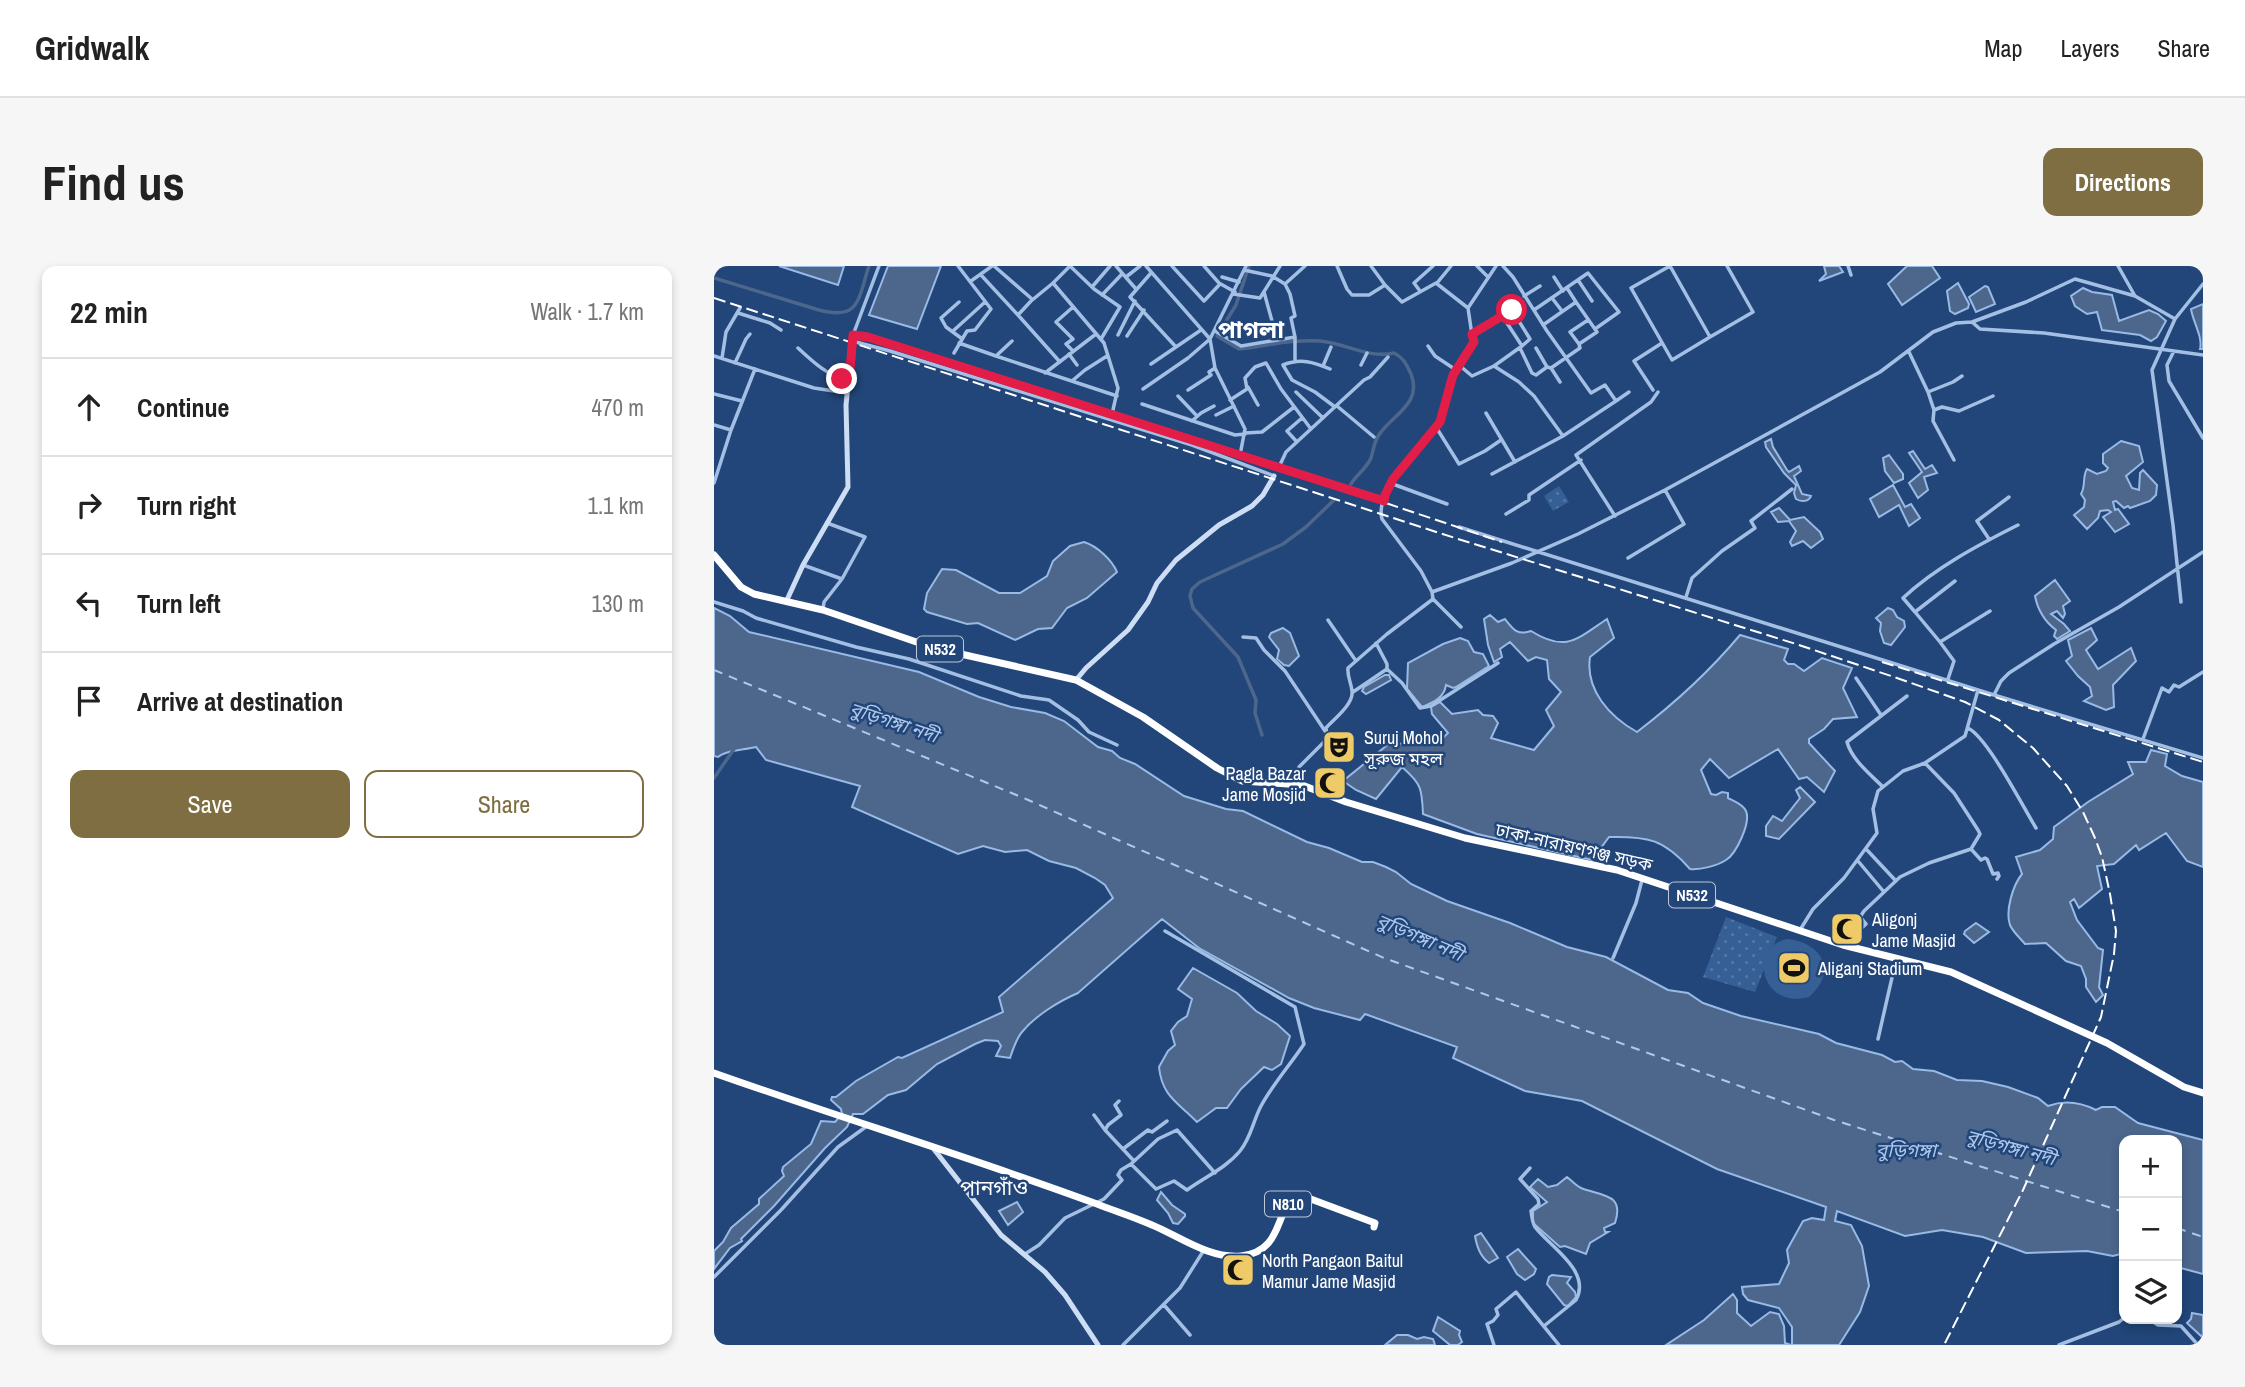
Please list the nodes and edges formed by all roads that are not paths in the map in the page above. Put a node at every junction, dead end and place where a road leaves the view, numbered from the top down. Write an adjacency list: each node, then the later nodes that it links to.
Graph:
1 (879, 266): 90 (street)
2 (958, 266): 41 (street)
3 (993, 266): 32 (street); 60 (street)
4 (1070, 266): 28 (street); 43 (street)
5 (1079, 266): 28 (street)
6 (1101, 266): 29 (street)
7 (1110, 266): 29 (street)
8 (1116, 266): 33 (street)
9 (1140, 266): 33 (street)
10 (1146, 266): 30 (street)
11 (1172, 266): 45 (street)
12 (1205, 266): 45 (street)
13 (1280, 266): 37 (street)
14 (1305, 266): 47 (street)
15 (1337, 266): 48 (street)
16 (1371, 266): 48 (street)
17 (1433, 266): 53 (street)
18 (1451, 266): 44 (street)
19 (1477, 266): 38 (street)
20 (1496, 266): 38 (street)
21 (1503, 266): 57 (street)
22 (1585, 266): 31 (street)
23 (1727, 266): 89 (street)
24 (1848, 266): 35 (street)
25 (2118, 266): 58 (street)
26 (1245, 268): 34 (street); 42 (street)
27 (1267, 269): 34 (street)
28 (1074, 271): 50 (street)
29 (1105, 271): 50 (street)
30 (1151, 273): 51 (street); 80 (street)
31 (1588, 273): 40 (street); 78 (street)
32 (981, 275): 41 (street); 71 (street)
33 (1124, 275): 51 (street); 56 (street)
34 (1268, 275): 37 (street)
35 (1851, 275)
36 (1222, 277): 42 (street)
37 (1274, 277): 47 (street); 54 (street)
38 (1488, 277): 67 (street)
39 (1554, 277): 52 (street)
40 (1578, 280): 52 (street); 63 (street)
41 (971, 281): 61 (street)
42 (1239, 282): 55 (street)
43 (1053, 283): 60 (street); 66 (street)
44 (1436, 283): 53 (street); 67 (street)
45 (1220, 284): 55 (street)
46 (2203, 284): 73 (street)
47 (1285, 285): 88 (street)
48 (1385, 285): 53 (street)
49 (1540, 286): 57 (street)
50 (1092, 287): 56 (street)
51 (1136, 289): 62 (street)
52 (1565, 289): 59 (street); 65 (street)
53 (1420, 291)
54 (1264, 292): 55 (street); 75 (street)
55 (1234, 293): 82 (street)
56 (1102, 295): 91 (street)
57 (1524, 296): 69 (street)
58 (2135, 296): 73 (street); 76 (street)
59 (1552, 298): 69 (street); 70 (street)
60 (1032, 299): 71 (street)
61 (986, 301): 81 (street); 93 (street)
62 (1135, 301): 68 (street); 86 (street)
63 (1592, 301)
64 (959, 302): 81 (street)
65 (1576, 302): 70 (street); 74 (street)
66 (1073, 307): 84 (street); 106 (street)
67 (1468, 308): 85 (street)
68 (1144, 310): 87 (street); 98 (street)
69 (1534, 310): 77 (street)
70 (1562, 311): 77 (street)
71 (1018, 315): 117 (street)
72 (1503, 317): 85 (street); 100 (street); 100 (street)
73 (2175, 319): 103 (street)
74 (1588, 320): 78 (street); 96 (street)
75 (1272, 321)
76 (1972, 321): 103 (street); 105 (street)
77 (1543, 325): 115 (street)
78 (1595, 329): 96 (street)
79 (780, 330): 114 (street)
80 (1201, 330): 92 (street); 98 (street)
81 (953, 331): 93 (street)
82 (1215, 331): 88 (street); 92 (street)
83 (750, 334): 118 (street)
84 (1096, 334): 91 (street); 106 (street)
85 (1472, 334): 122 (street)
86 (1118, 335)
87 (1128, 336)
88 (1295, 337): 116 (street)
89 (1710, 337): 95 (street); 95 (street)
90 (853, 338): 132 (street); 157 (street); 181 (street)
91 (1101, 339): 112 (street)
92 (1210, 339): 127 (street); 136 (street)
93 (960, 341): 108 (street); 111 (street)
94 (1012, 341): 111 (street)
95 (1662, 343): 176 (street)
96 (1578, 345): 115 (street)
97 (1428, 346): 129 (street)
98 (1177, 347): 119 (street)
99 (1331, 347): 123 (street)
100 (1521, 347): 124 (street); 125 (street)
101 (798, 348): 132 (street)
102 (1536, 348): 125 (street)
103 (2160, 349): 104 (street); 200 (street)
104 (2175, 351): 109 (street); 170 (street)
105 (1909, 352): 140 (street); 185 (street)
106 (1071, 353): 117 (street); 120 (street)
107 (1367, 353): 121 (street)
108 (954, 354)
109 (2203, 355)
110 (714, 356): 114 (street)
111 (996, 356): 130 (street)
112 (1107, 356): 133 (street); 145 (street)
113 (1388, 356): 154 (street)
114 (722, 358): 118 (street)
115 (1566, 358): 125 (street); 148 (street)
116 (1295, 361): 123 (street); 154 (street)
117 (1060, 362): 130 (street)
118 (735, 363): 126 (street)
119 (1151, 364)
120 (1077, 365)
121 (1361, 365)
122 (1458, 365): 124 (street); 129 (street)
123 (1322, 366): 128 (street)
124 (1494, 366): 168 (street)
125 (1549, 368): 134 (street)
126 (755, 369): 141 (street); 147 (street)
127 (1215, 369): 137 (street); 146 (street)
128 (1329, 369)
129 (1456, 370): 164 (street)
130 (1045, 373): 133 (street)
131 (1962, 376): 140 (street)
132 (849, 381): 141 (street)
133 (1072, 382): 145 (street)
134 (1560, 382)
135 (1248, 387): 146 (street); 150 (street); 153 (street)
136 (1143, 389)
137 (1188, 390)
138 (1296, 392): 161 (street)
139 (1629, 392): 148 (street)
140 (1928, 392): 155 (street)
141 (847, 393): 191 (street)
142 (714, 394): 147 (street)
143 (1178, 396): 159 (street)
144 (1993, 396): 155 (street)
145 (1117, 397): 157 (street)
146 (1230, 400): 152 (street)
147 (743, 401): 165 (street)
148 (1616, 401): 168 (street)
149 (1142, 404): 162 (street)
150 (1258, 405)
151 (1214, 406): 159 (street)
152 (1234, 406): 158 (street); 167 (street)
153 (1294, 407): 160 (street); 167 (street)
154 (1336, 407): 161 (street); 169 (street)
155 (1934, 410): 177 (street)
156 (1486, 413): 171 (street)
157 (1112, 414): 179 (street)
158 (1216, 415)
159 (1198, 416): 162 (street)
160 (1302, 418): 166 (street); 172 (street)
161 (1324, 418): 166 (street)
162 (1192, 421): 167 (street)
163 (714, 425): 165 (street)
164 (1436, 427): 171 (street); 183 (street)
165 (731, 430): 175 (street)
166 (1311, 430): 172 (street)
167 (1245, 433): 173 (street)
168 (1563, 436): 178 (street)
169 (1374, 437)
170 (2203, 438)
171 (1502, 440): 178 (street)
172 (1297, 442): 179 (street)
173 (1241, 450)
174 (714, 455): 175 (street)
175 (723, 458): 182 (street)
176 (1581, 460): 189 (street); 190 (street)
177 (1954, 460)
178 (1514, 462): 180 (street)
179 (1279, 467): 187 (street)
180 (1492, 474)
181 (1274, 476): 223 (street)
182 (714, 483)
183 (1390, 483): 187 (street); 188 (street)
184 (1792, 489): 204 (street)
185 (1665, 490): 190 (street); 198 (street)
186 (2010, 497): 194 (street)
187 (1384, 501): 203 (street)
188 (1447, 504)
189 (1506, 514)
190 (1615, 516): 195 (street)
191 (827, 523): 199 (street); 201 (street)
192 (2018, 525): 194 (street)
193 (1459, 527): 195 (street)
194 (1989, 539): 211 (street)
195 (1538, 551): 203 (street); 204 (street)
196 (2203, 552): 200 (street)
197 (714, 555): 207 (highway, N532)
198 (1628, 558)
199 (803, 565): 201 (street); 207 (street)
200 (2179, 568): 208 (street); 226 (street)
201 (842, 579): 209 (street)
202 (1955, 581): 211 (street)
203 (1432, 592): 205 (street)
204 (1686, 597): 222 (street)
205 (1433, 599): 213 (street); 216 (street)
206 (714, 602): 232 (street)
207 (786, 602): 209 (highway, N532)
208 (2180, 602)
209 (823, 610): 223 (highway, N532)
210 (1990, 611): 215 (street)
211 (1915, 612): 215 (street)
212 (1328, 620): 217 (street)
213 (1461, 627)
214 (1242, 637): 230 (street)
215 (1940, 642): 222 (street)
216 (1376, 643): 217 (street); 219 (street)
217 (1356, 661): 225 (street)
218 (1498, 663): 219 (street)
219 (1387, 669): 225 (street)
220 (2203, 672): 231 (street)
221 (1856, 678): 228 (street)
222 (1948, 679): 224 (street)
223 (1076, 680): 235 (highway, ঢাকা-নারায়ণগঞ্জ সড়ক / N532)
224 (1978, 690): 226 (street); 229 (street)
225 (1353, 692): 230 (street)
226 (1994, 695): 231 (street)
227 (1907, 696): 228 (street)
228 (1881, 715): 236 (street)
229 (1968, 728): 234 (street); 237 (street)
230 (1325, 731): 235 (street)
231 (2143, 739): 233 (street)
232 (1117, 745)
233 (2203, 758)
234 (1925, 763): 236 (street); 239 (street)
235 (1295, 783): 241 (highway, ঢাকা-নারায়ণগঞ্জ সড়ক / N532)
236 (1883, 787): 238 (street)
237 (2036, 828)
238 (1867, 849): 240 (street); 243 (street)
239 (1971, 849): 242 (street); 243 (street)
240 (1858, 860): 244 (street); 245 (street)
241 (1643, 878): 245 (highway, ঢাকা-নারায়ণগঞ্জ সড়ক / N532); 248 (street)
242 (1997, 879)
243 (1896, 881): 244 (street)
244 (1884, 892): 247 (street)
245 (1800, 930): 247 (highway, ঢাকা-নারায়ণগঞ্জ সড়ক / N532)
246 (1166, 931): 262 (street)
247 (1843, 945): 249 (highway, ঢাকা-নারায়ণগঞ্জ সড়ক / N532)
248 (1613, 958)
249 (1897, 958): 250 (street); 252 (highway, ঢাকা-নারায়ণগঞ্জ সড়ক / N532)
250 (1878, 1039)
251 (714, 1073): 256 (highway)
252 (2203, 1093)
253 (1119, 1101): 257 (street)
254 (1094, 1115): 257 (street)
255 (1167, 1121): 259 (street)
256 (865, 1124): 258 (highway); 267 (street)
257 (1105, 1129): 259 (street)
258 (931, 1146): 263 (highway); 266 (street)
259 (1123, 1149): 260 (street)
260 (1132, 1162): 262 (street); 262 (street); 263 (street)
261 (1530, 1168): 271 (street)
262 (1215, 1172)
263 (1095, 1204): 265 (highway); 266 (street)
264 (1266, 1246): 264 (highway, N810); 265 (highway)
265 (1204, 1250): 268 (street)
266 (1024, 1255): 273 (street)
267 (714, 1277)
268 (1164, 1305): 272 (street); 274 (street)
269 (2119, 1322): 277 (street)
270 (2157, 1324): 278 (street)
271 (1544, 1326): 275 (street); 276 (street)
272 (1190, 1335)
273 (1098, 1345)
274 (1123, 1345)
275 (1494, 1345)
276 (1559, 1345)
277 (2059, 1345)
278 (2198, 1345)

